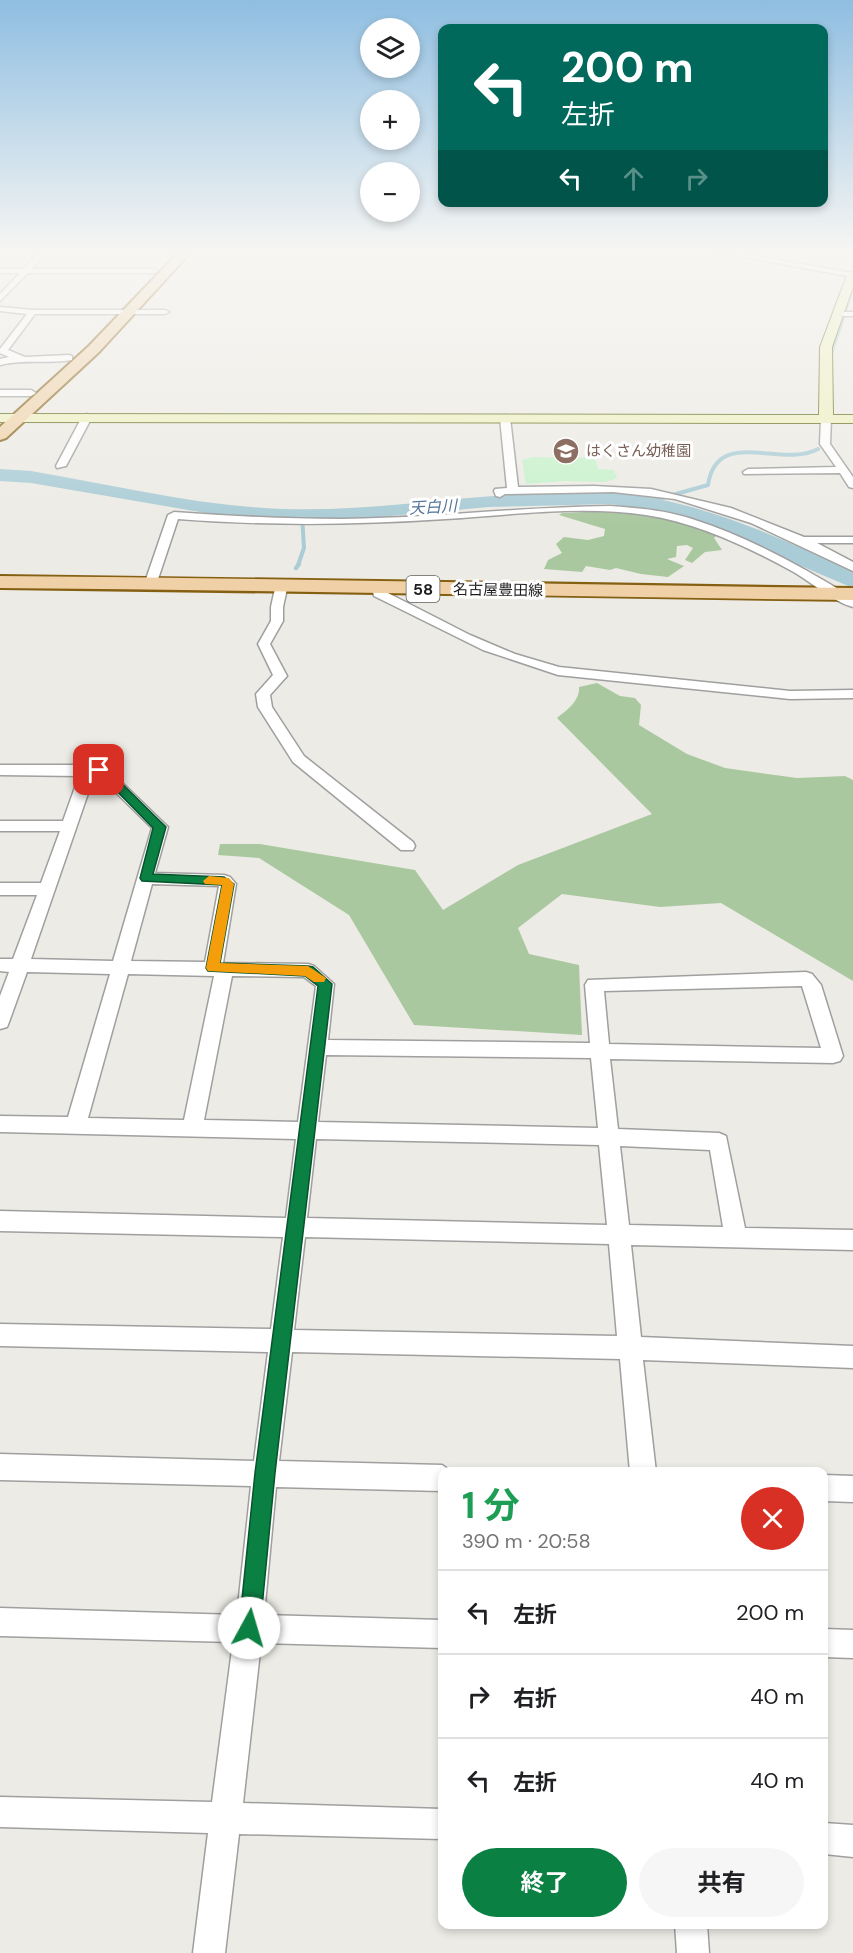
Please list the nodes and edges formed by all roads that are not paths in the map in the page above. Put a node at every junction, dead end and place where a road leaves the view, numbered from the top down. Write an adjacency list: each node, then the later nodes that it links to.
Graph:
1 (86, 343): 6 (main road)
2 (98, 343): 10 (main road)
3 (828, 343): 13 (street)
4 (2, 349): 5 (street)
5 (17, 357): 6 (street); 7 (street)
6 (69, 358): 9 (main road)
7 (0, 362)
8 (0, 393): 9 (street)
9 (31, 393): 15 (main road)
10 (20, 417): 11 (street); 15 (street); 16 (main road)
11 (87, 417): 12 (street); 17 (street)
12 (506, 418): 13 (street); 21 (street)
13 (826, 418): 14 (street); 18 (street)
14 (853, 418)
15 (1, 419)
16 (0, 435)
17 (61, 466)
18 (843, 470): 19 (street); 20 (street)
19 (748, 471)
20 (853, 485)
21 (513, 491): 22 (street); 23 (street)
22 (500, 494)
23 (797, 539): 24 (street); 25 (street)
24 (853, 540)
25 (853, 567)
26 (0, 582): 27 (main road, 名古屋豊田線 / 58)
27 (151, 582): 28 (main road, 名古屋豊田線 / 58); 30 (street)
28 (282, 584): 29 (main road, 名古屋豊田線 / 58); 36 (street)
29 (378, 588): 30 (main road, 名古屋豊田線 / 58); 31 (street)
30 (848, 596)
31 (853, 694)
32 (0, 770): 33 (street)
33 (88, 770): 35 (street); 37 (street)
34 (0, 826): 35 (street)
35 (70, 826): 39 (street)
36 (407, 846)
37 (146, 878): 42 (street); 43 (street)
38 (0, 889): 39 (street)
39 (47, 889): 41 (street)
40 (0, 965): 41 (street)
41 (21, 965): 42 (street); 44 (street)
42 (122, 968): 43 (street); 48 (street)
43 (218, 969): 45 (street); 49 (street)
44 (0, 1022)
45 (318, 1047): 46 (street); 50 (street)
46 (600, 1052): 46 (street); 51 (street)
47 (0, 1124): 48 (street)
48 (76, 1125): 49 (street)
49 (192, 1128): 50 (street)
50 (307, 1132): 51 (street); 53 (street)
51 (609, 1137): 54 (street); 55 (street)
52 (0, 1221): 53 (street)
53 (296, 1228): 54 (street); 58 (street)
54 (620, 1236): 55 (street); 59 (street)
55 (736, 1237): 56 (street)
56 (853, 1240)
57 (0, 1335): 58 (street)
58 (282, 1342): 59 (street); 63 (street)
59 (631, 1348): 60 (street); 62 (street)
60 (853, 1357)
61 (0, 1467): 63 (street)
62 (643, 1467)
63 (265, 1473): 64 (street); 68 (street)
64 (438, 1478)
65 (828, 1488): 66 (street)
66 (853, 1489)
67 (0, 1622): 68 (street)
68 (249, 1628): 69 (street); 73 (street)
69 (438, 1634)
70 (828, 1643): 71 (street)
71 (853, 1644)
72 (0, 1812): 73 (street)
73 (226, 1819): 74 (street); 78 (street)
74 (438, 1824)
75 (828, 1839): 76 (street)
76 (853, 1841)
77 (691, 1929): 79 (street)
78 (208, 1953)
79 (693, 1953)

